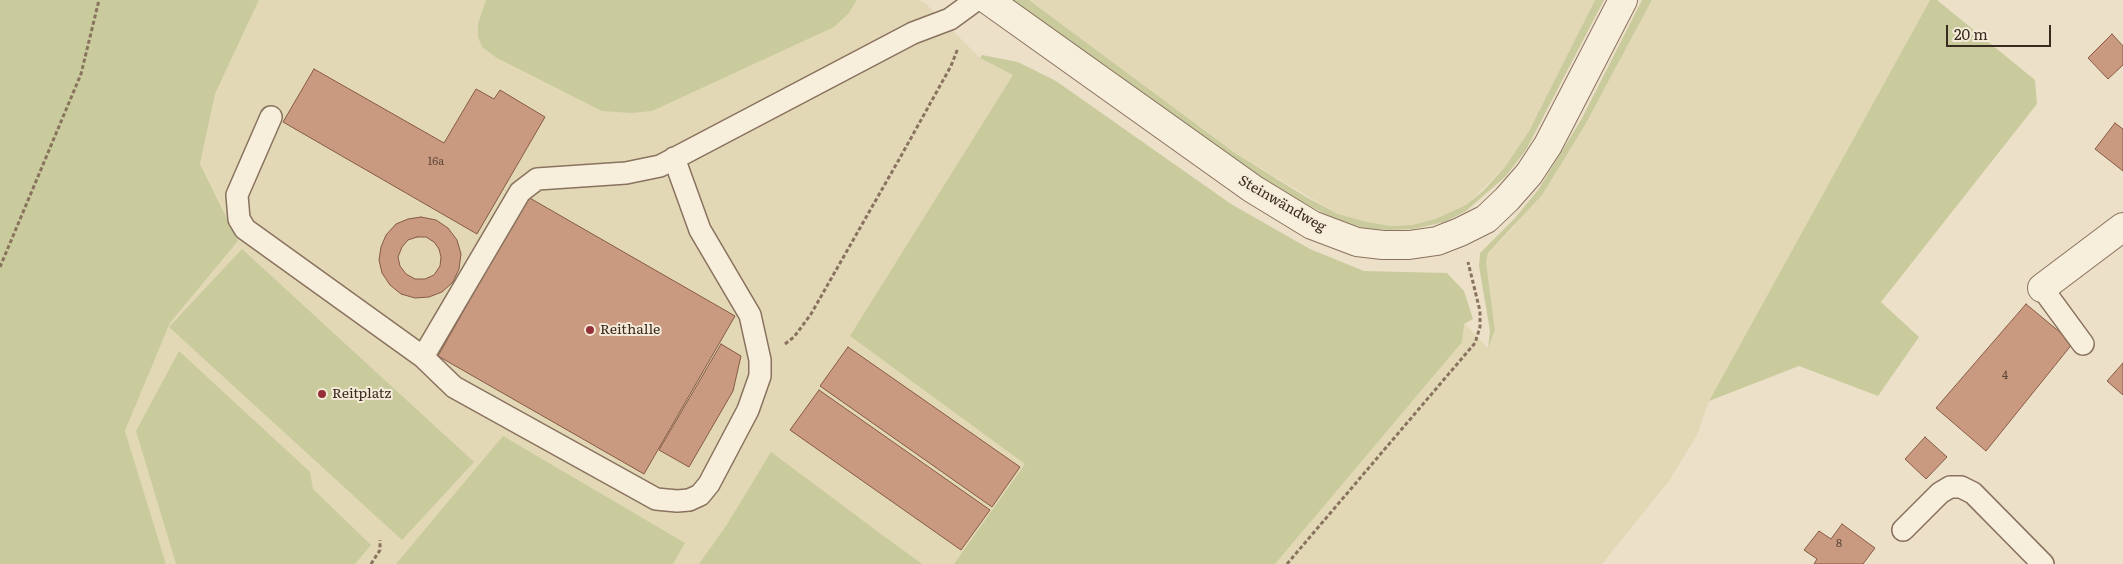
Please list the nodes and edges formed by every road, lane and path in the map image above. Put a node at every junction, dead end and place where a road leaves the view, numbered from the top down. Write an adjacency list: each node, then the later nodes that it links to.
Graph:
1 (99, 0): 8 (path)
2 (1623, 0): 7 (street, Steinwändweg)
3 (978, 2): 5 (lane); 7 (street, Steinwändweg); 11 (path)
4 (271, 118): 12 (lane)
5 (674, 158): 11 (lane); 12 (lane)
6 (2123, 227): 9 (street)
7 (1460, 232): 16 (path)
8 (0, 267)
9 (2042, 288): 10 (lane)
10 (2083, 344)
11 (758, 350): 12 (lane)
12 (423, 357)
13 (1903, 530): 17 (lane)
14 (380, 540): 15 (path)
15 (371, 564)
16 (1288, 564)
17 (2043, 564)

